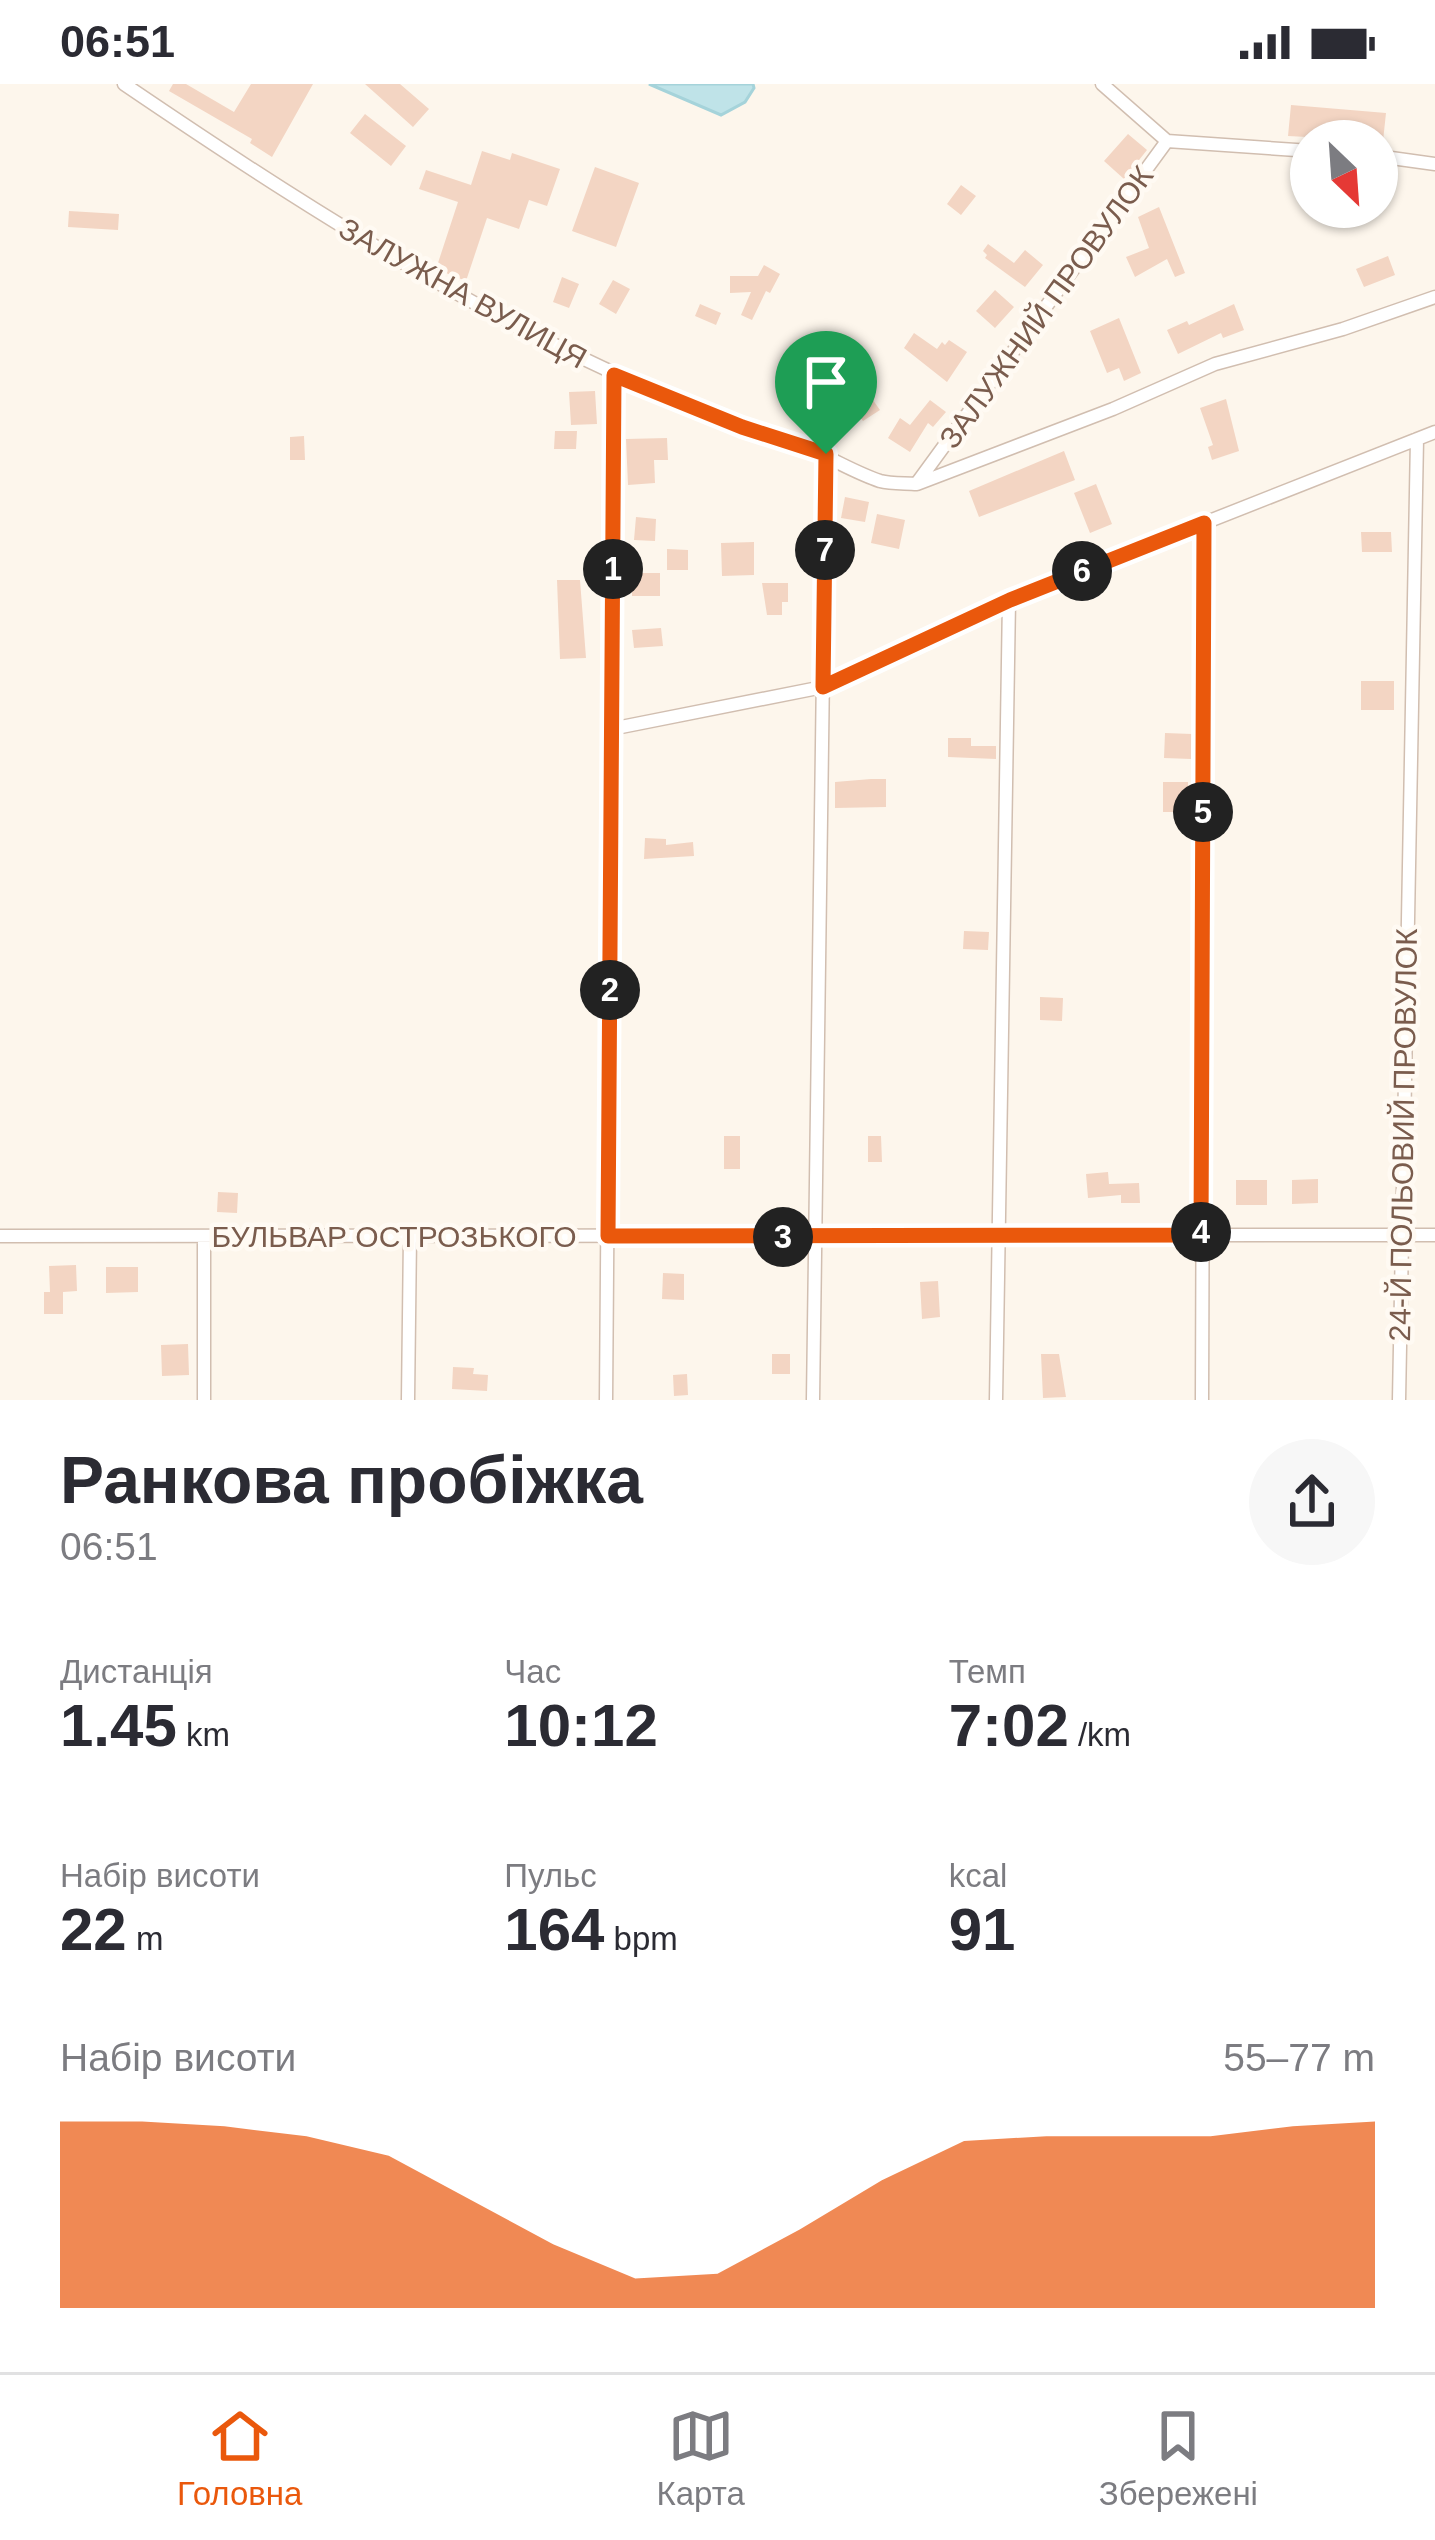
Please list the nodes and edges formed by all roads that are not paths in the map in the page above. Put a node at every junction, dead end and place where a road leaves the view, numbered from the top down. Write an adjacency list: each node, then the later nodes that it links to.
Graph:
1 (124, 84): 8 (street, ЗАЛУЖНА ВУЛИЦЯ)
2 (1102, 84): 3 (street, ЗАЛУЖНИЙ ПРОВУЛОК)
3 (1167, 141): 4 (street); 12 (street, ЗАЛУЖНИЙ ПРОВУЛОК)
4 (1290, 150)
5 (1398, 158): 6 (street)
6 (1435, 164)
7 (1435, 297): 12 (street)
8 (614, 375): 11 (street, ЗАЛУЖНА ВУЛИЦЯ); 16 (street)
9 (1435, 432): 10 (street)
10 (1417, 439): 13 (street); 19 (street, 24-Й ПОЛЬОВИЙ ПРОВУЛОК)
11 (826, 454): 12 (street, ЗАЛУЖНА ВУЛИЦЯ); 15 (street)
12 (916, 484)
13 (1204, 523): 14 (street); 18 (street)
14 (1010, 600): 15 (street); 17 (street)
15 (823, 687): 16 (street); 25 (street)
16 (611, 729): 24 (street)
17 (999, 1235): 18 (street, БУЛЬВАР ОСТРОЗЬКОГО); 25 (street, БУЛЬВАР ОСТРОЗЬКОГО); 30 (street)
18 (1201, 1235): 19 (street, БУЛЬВАР ОСТРОЗЬКОГО); 31 (street)
19 (1400, 1235): 20 (street, БУЛЬВАР ОСТРОЗЬКОГО); 32 (street, 24-Й ПОЛЬОВИЙ ПРОВУЛОК)
20 (1435, 1235)
21 (0, 1236): 22 (street, БУЛЬВАР ОСТРОЗЬКОГО)
22 (204, 1236): 23 (street, БУЛЬВАР ОСТРОЗЬКОГО); 26 (street)
23 (410, 1236): 24 (street, БУЛЬВАР ОСТРОЗЬКОГО); 27 (street)
24 (608, 1236): 25 (street, БУЛЬВАР ОСТРОЗЬКОГО); 28 (street)
25 (815, 1238): 29 (street)
26 (204, 1400)
27 (408, 1400)
28 (607, 1400)
29 (813, 1400)
30 (996, 1400)
31 (1202, 1400)
32 (1399, 1400)

